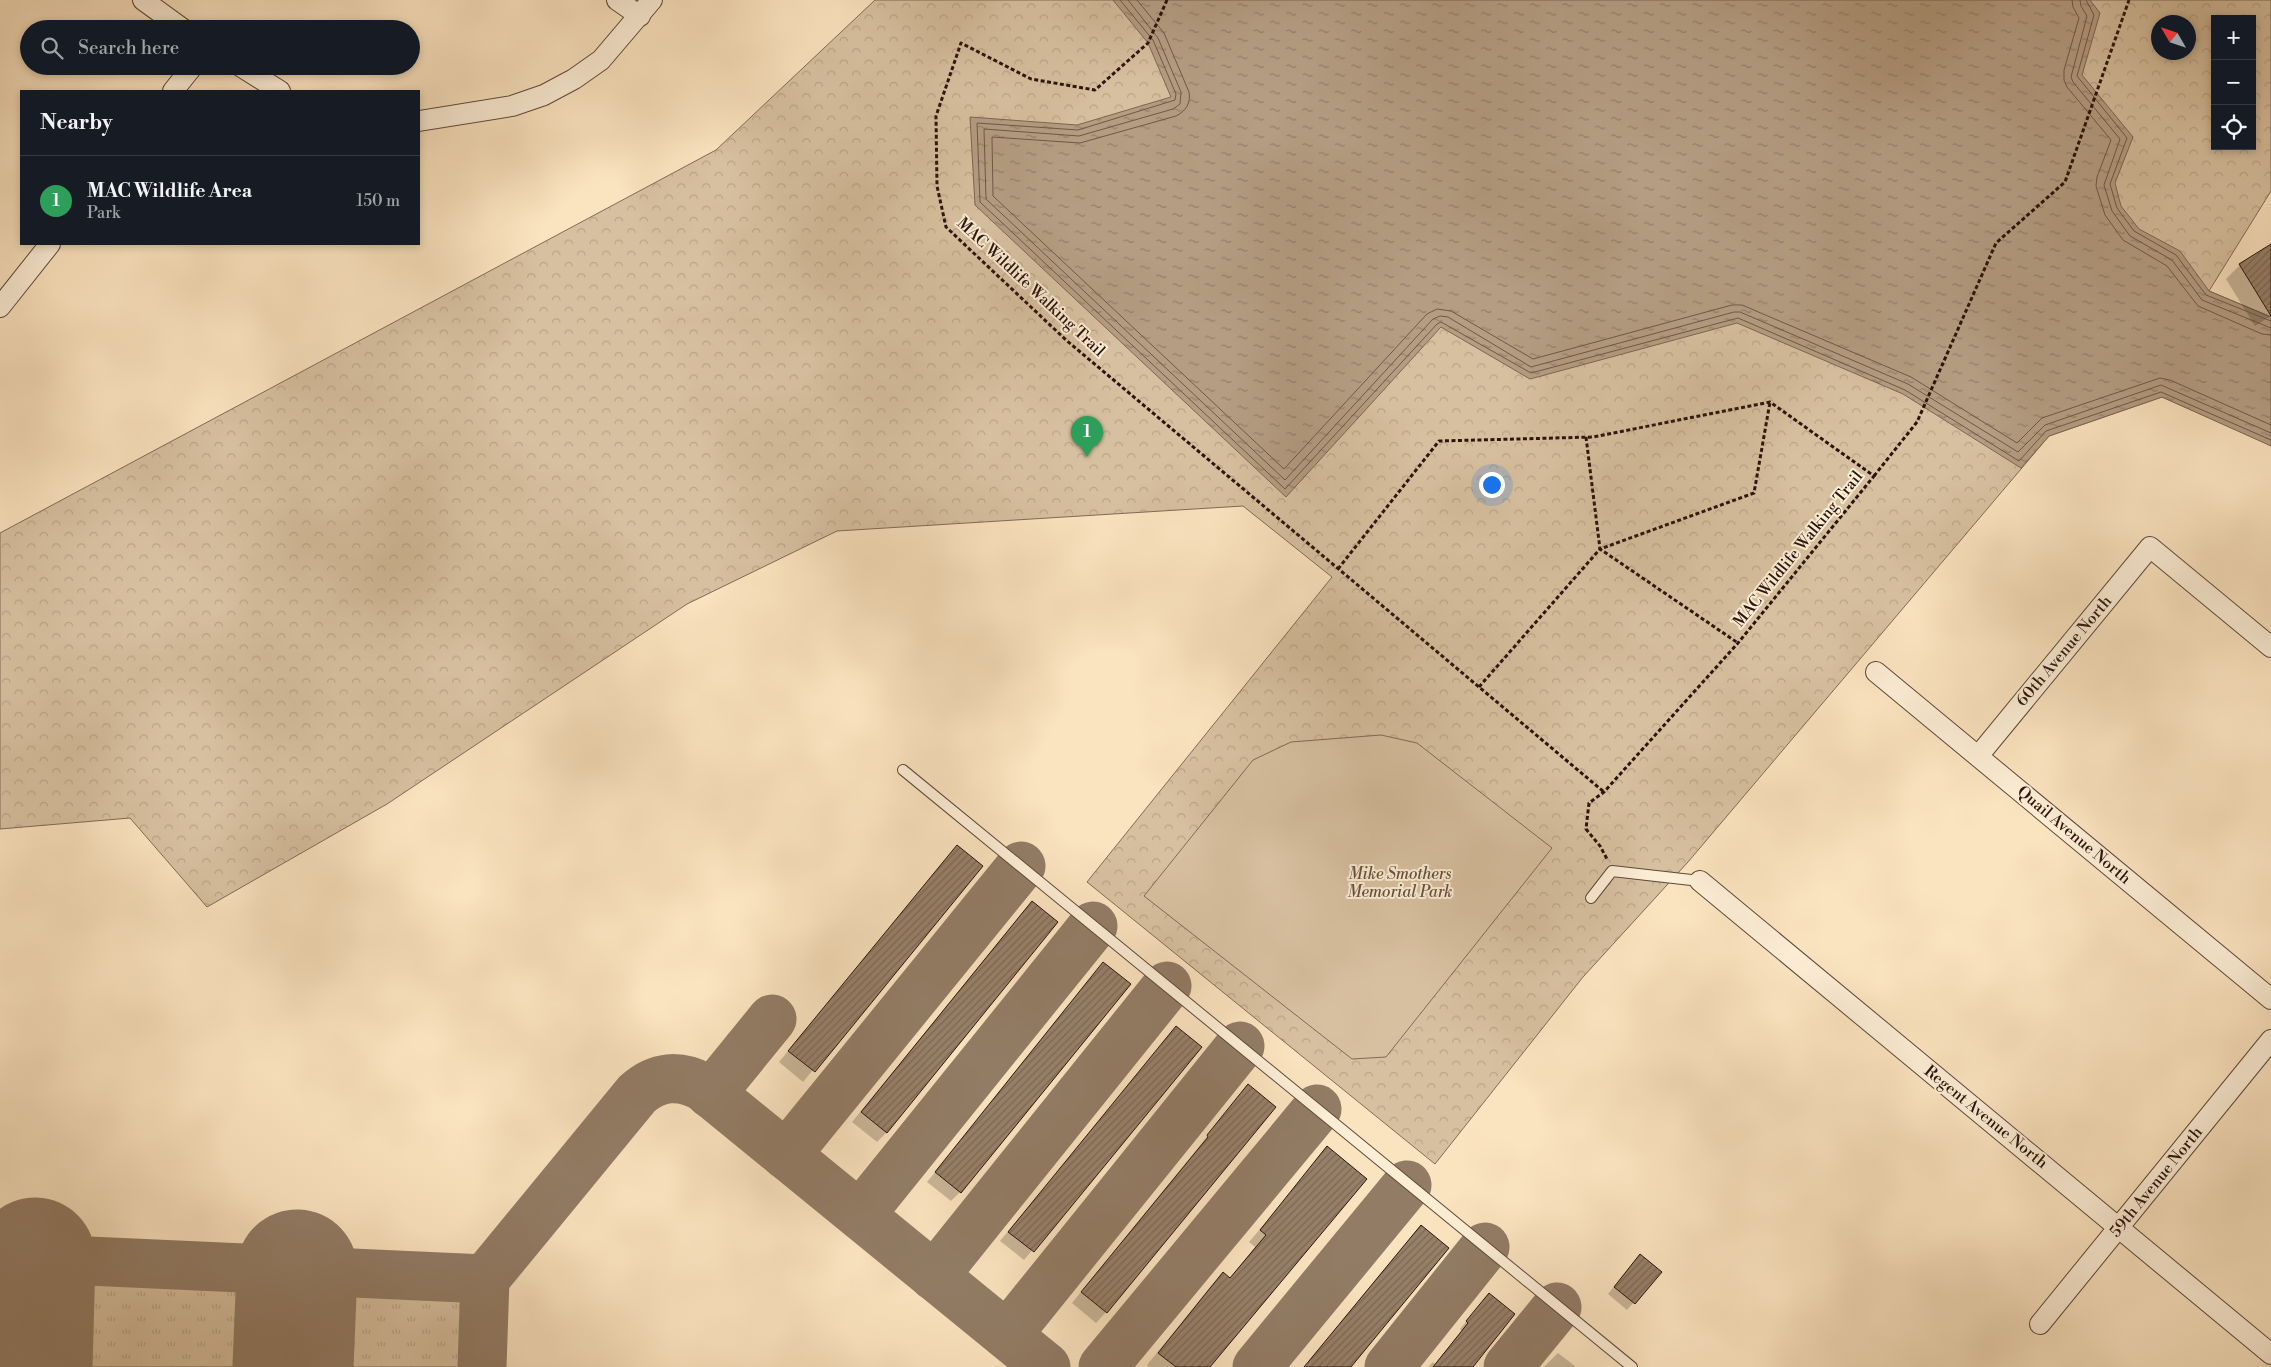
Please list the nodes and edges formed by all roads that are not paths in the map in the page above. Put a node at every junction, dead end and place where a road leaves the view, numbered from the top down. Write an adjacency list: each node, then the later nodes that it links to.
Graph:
1 (143, 0): 5 (street)
2 (617, 0): 4 (street)
3 (652, 0): 4 (street)
4 (640, 16): 10 (street)
5 (171, 20)
6 (186, 75): 8 (street)
7 (254, 75): 9 (street)
8 (174, 90)
9 (278, 90)
10 (420, 121)
11 (49, 245): 12 (street)
12 (0, 306)
13 (2271, 647): 15 (street, 60th Avenue North)
14 (1876, 672): 15 (street, Quail Avenue North)
15 (1978, 755): 19 (street, Quail Avenue North)
16 (903, 770): 24 (lane)
17 (1700, 881): 18 (lane); 21 (street, Regent Avenue North)
18 (1591, 898)
19 (2271, 999)
20 (2271, 1040): 21 (street, 59th Avenue North)
21 (2120, 1227): 22 (street, 59th Avenue North); 23 (street, Regent Avenue North)
22 (2040, 1324)
23 (2271, 1354)
24 (1632, 1367)

